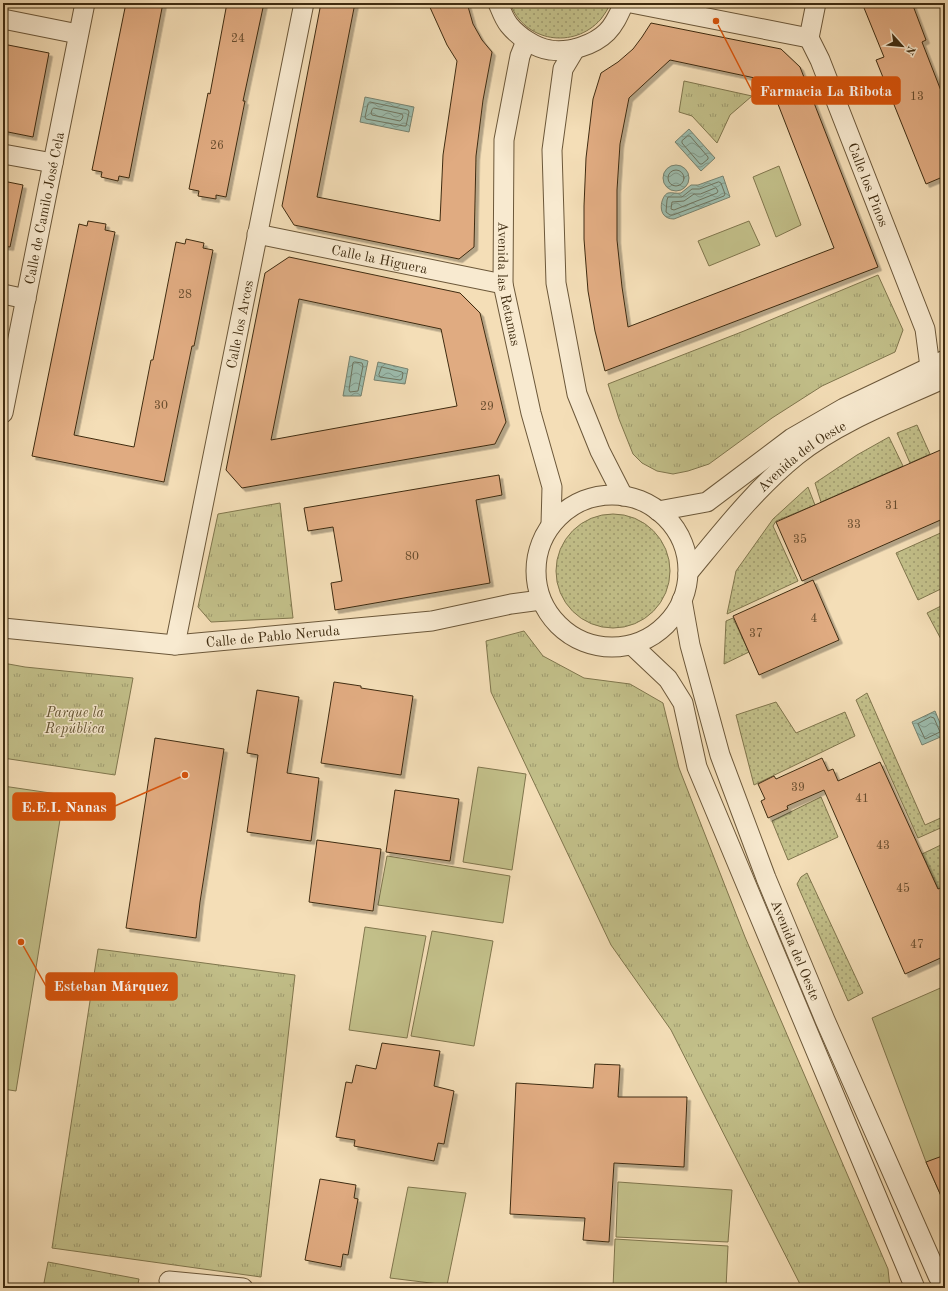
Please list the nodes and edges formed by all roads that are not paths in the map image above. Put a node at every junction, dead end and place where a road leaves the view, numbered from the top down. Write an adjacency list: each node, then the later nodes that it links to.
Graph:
1 (84, 3): 8 (street, Calle de Camilo José Cela)
2 (304, 3): 14 (street, Calle los Arces)
3 (498, 3): 10 (street)
4 (624, 3): 11 (street)
5 (632, 3): 9 (street)
6 (816, 3): 9 (street)
7 (3, 19): 8 (street)
8 (78, 34): 13 (street, Calle de Camilo José Cela)
9 (808, 38): 18 (street, Calle los Pinos)
10 (526, 41): 11 (street); 15 (street, Avenida las Retamas)
11 (575, 49): 21 (street)
12 (3, 154): 13 (street)
13 (53, 163): 17 (street, Calle de Camilo José Cela)
14 (257, 234): 15 (street, Calle la Higuera); 28 (street, Calle los Arces)
15 (503, 284): 23 (street, Avenida las Retamas)
16 (3, 294): 17 (street)
17 (26, 299): 20 (street, Calle de Camilo José Cela)
18 (937, 364): 22 (street, Avenida del Oeste)
19 (945, 378): 24 (street, Avenida del Oeste)
20 (3, 413)
21 (623, 496): 22 (street); 23 (street)
22 (658, 511): 24 (street)
23 (551, 525): 25 (street)
24 (688, 573): 26 (street)
25 (541, 600): 28 (street, Calle de Pablo Neruda); 29 (street)
26 (682, 600): 29 (street); 33 (street, Avenida del Oeste)
27 (3, 628): 28 (street, Calle de Pablo Neruda)
28 (175, 645)
29 (632, 645): 32 (street, Avenida del Oeste)
30 (169, 1281): 31 (street)
31 (243, 1288)
32 (915, 1288)
33 (945, 1288)

